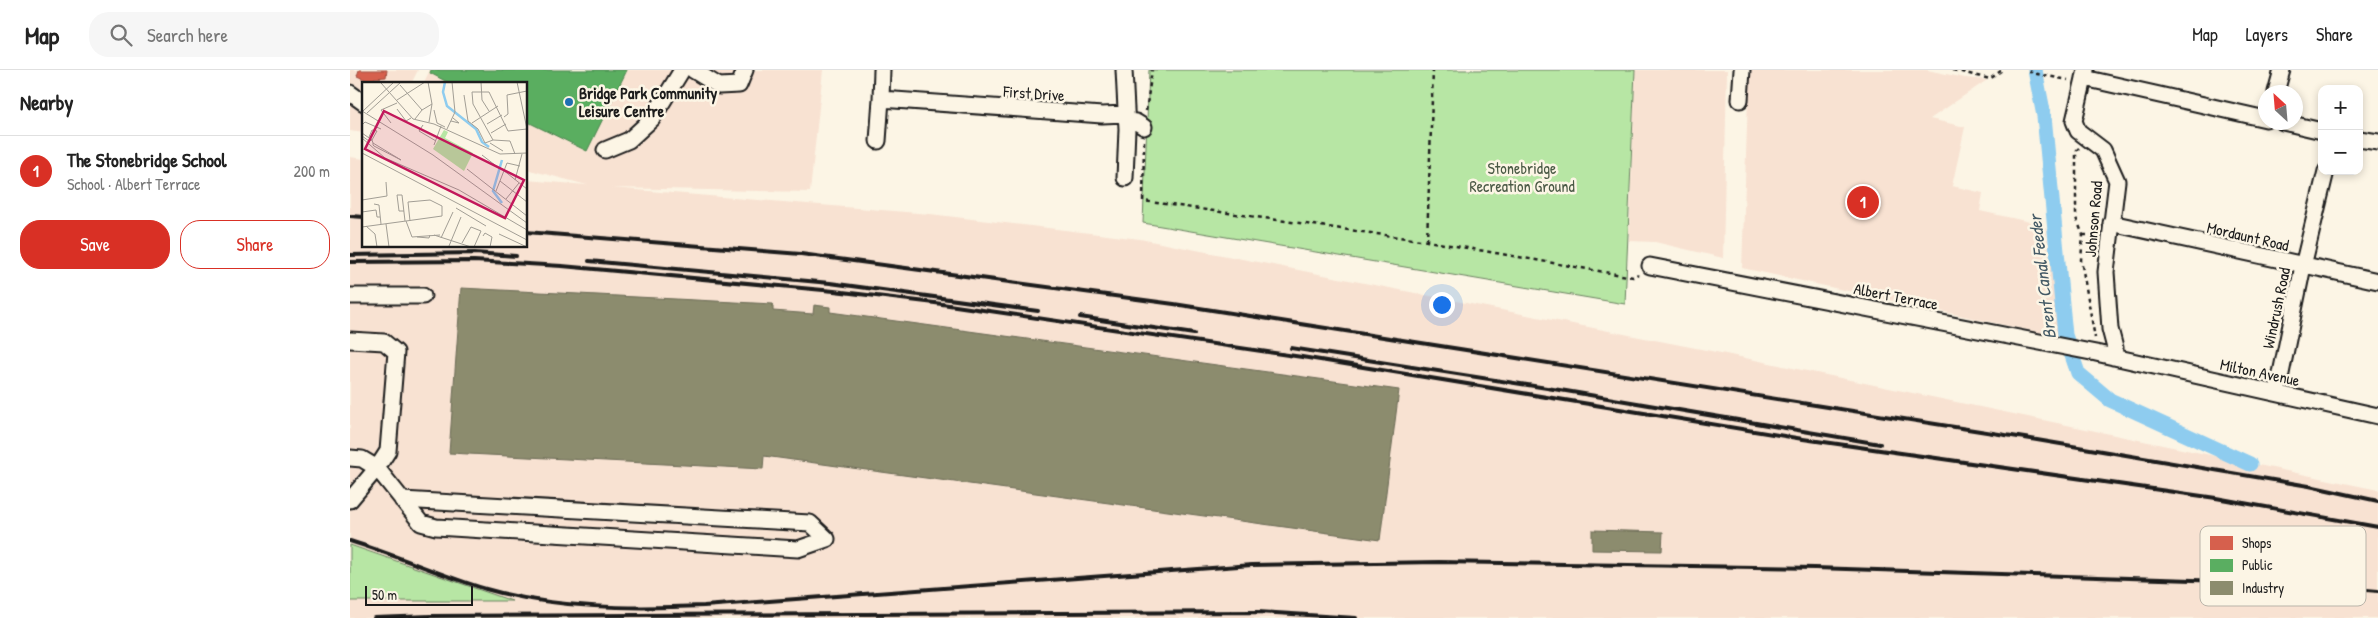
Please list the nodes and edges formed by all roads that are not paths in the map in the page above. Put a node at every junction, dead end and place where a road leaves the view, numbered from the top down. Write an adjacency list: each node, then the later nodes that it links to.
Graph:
1 (682, 70): 23 (street)
2 (693, 70): 8 (street)
3 (745, 70): 8 (street)
4 (882, 70): 12 (street)
5 (1124, 70): 15 (street)
6 (1742, 70): 13 (street)
7 (2282, 70): 10 (street)
8 (709, 74)
9 (2084, 77): 16 (street); 26 (street, Johnson Road)
10 (2278, 85)
11 (350, 93): 14 (street)
12 (881, 99): 15 (street, First Drive); 21 (street)
13 (1740, 100)
14 (362, 102)
15 (1125, 117): 18 (street); 25 (street)
16 (2258, 117)
17 (2303, 127): 19 (street)
18 (1144, 128)
19 (2318, 130)
20 (2363, 140): 22 (street)
21 (878, 141)
22 (2378, 142)
23 (605, 150)
24 (2325, 175): 28 (street, Windrush Road)
25 (1125, 178)
26 (2112, 224): 28 (street, Mordaunt Road); 33 (street, Johnson Road)
27 (1650, 266): 33 (street, Albert Terrace)
28 (2303, 266): 29 (street, Mordaunt Road); 35 (street, Windrush Road)
29 (2378, 281)
30 (350, 296): 31 (street)
31 (423, 296)
32 (350, 340): 38 (street)
33 (2113, 357): 34 (street, Albert Terrace)
34 (2135, 363): 35 (street, Milton Avenue)
35 (2277, 393): 36 (street, Milton Avenue)
36 (2378, 416)
37 (350, 458): 38 (street)
38 (377, 468): 39 (street); 40 (street)
39 (350, 500)
40 (402, 500): 40 (street)

